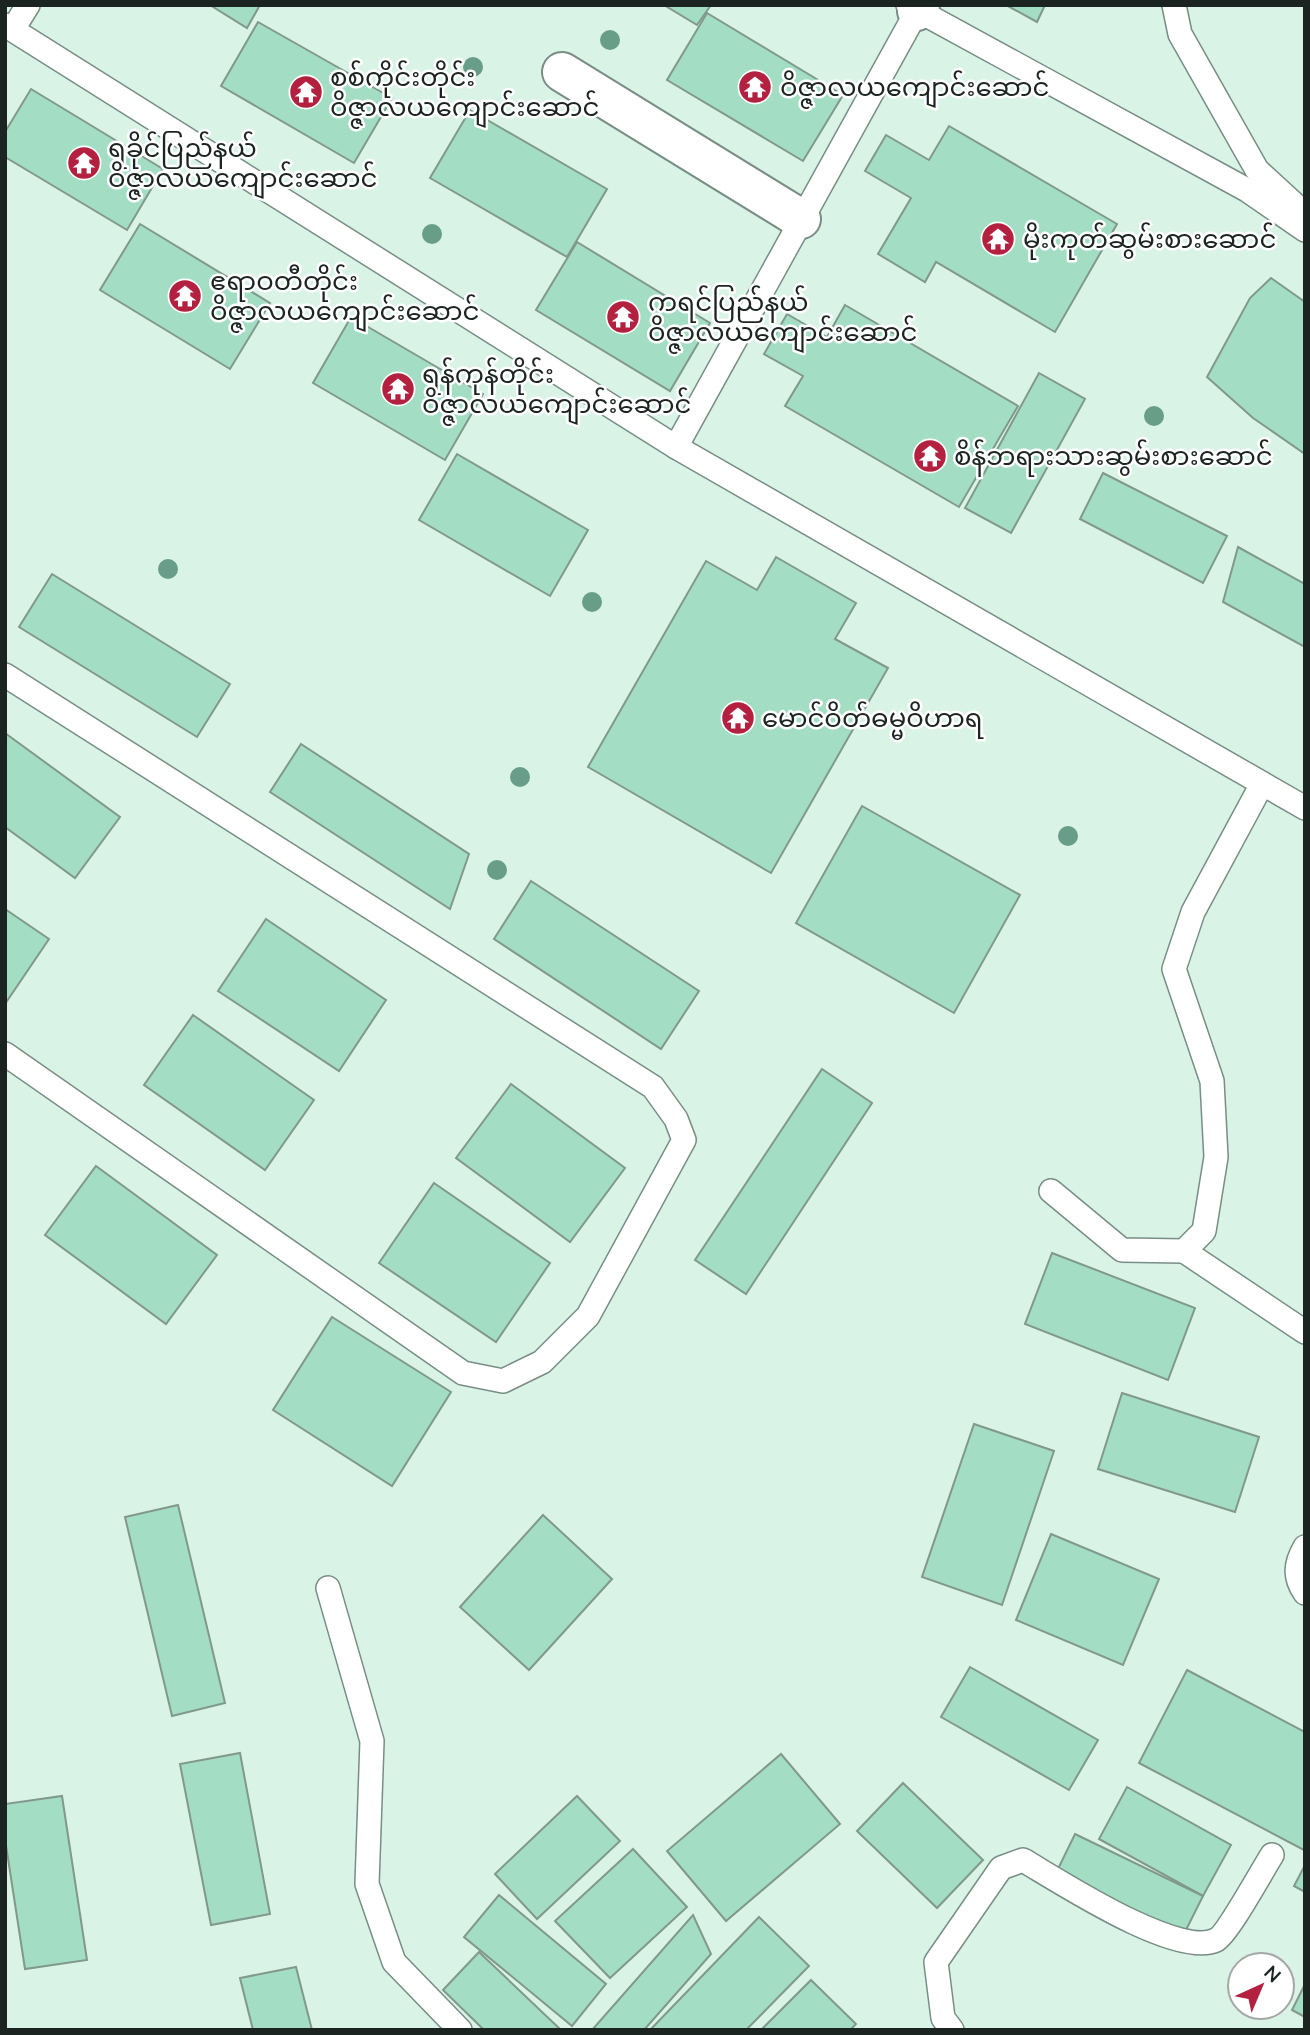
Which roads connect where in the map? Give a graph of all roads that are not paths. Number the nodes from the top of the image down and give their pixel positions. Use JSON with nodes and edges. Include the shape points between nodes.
{"nodes":[{"id":1,"x":28,"y":5,"type":"edge"},
{"id":2,"x":1174,"y":5,"type":"edge"},
{"id":3,"x":915,"y":7,"type":"edge"},
{"id":4,"x":9,"y":27,"type":"edge"},
{"id":5,"x":562,"y":72,"type":"dead end"},
{"id":6,"x":1305,"y":214,"type":"edge"},
{"id":7,"x":801,"y":219,"type":"junction"},
{"id":8,"x":1305,"y":230,"type":"edge"},
{"id":9,"x":676,"y":447,"type":"junction"},
{"id":10,"x":5,"y":675,"type":"edge"},
{"id":11,"x":1262,"y":784,"type":"junction"},
{"id":12,"x":1305,"y":808,"type":"edge"},
{"id":13,"x":5,"y":1054,"type":"edge"},
{"id":14,"x":1051,"y":1191,"type":"dead end"},
{"id":15,"x":1184,"y":1251,"type":"junction"},
{"id":16,"x":1305,"y":1332,"type":"edge"},
{"id":17,"x":1305,"y":1547,"type":"edge"},
{"id":18,"x":328,"y":1588,"type":"dead end"},
{"id":19,"x":1305,"y":1593,"type":"edge"},
{"id":20,"x":1272,"y":1855,"type":"dead end"},
{"id":21,"x":460,"y":2030,"type":"edge"},
{"id":22,"x":952,"y":2030,"type":"edge"}],
"edges":[{"from":1,"to":4,"type":"lane"},
{"from":2,"to":6,"type":"lane","via":[[1180,34],[1257,170]]},
{"from":3,"to":7,"type":"lane"},
{"from":3,"to":8,"type":"lane","via":[[1247,190]]},
{"from":4,"to":9,"type":"lane"},
{"from":5,"to":7,"type":"street"},
{"from":7,"to":9,"type":"lane"},
{"from":9,"to":11,"type":"lane"},
{"from":10,"to":13,"type":"lane","via":[[653,1087],[676,1119],[684,1140],[588,1316],[542,1362],[503,1381],[463,1373]]},
{"from":11,"to":12,"type":"lane"},
{"from":11,"to":15,"type":"lane","via":[[1193,912],[1174,969],[1212,1082],[1216,1157],[1204,1231]]},
{"from":14,"to":15,"type":"lane","via":[[1122,1250]]},
{"from":15,"to":16,"type":"lane"},
{"from":17,"to":19,"type":"lane","via":[[1297,1559],[1297,1581]]},
{"from":18,"to":21,"type":"lane","via":[[372,1741],[367,1884],[394,1962]]},
{"from":20,"to":22,"type":"lane","via":[[1219,1939],[1200,1945],[1115,1915],[1023,1860],[1001,1868],[936,1962],[943,2018]]}]}
